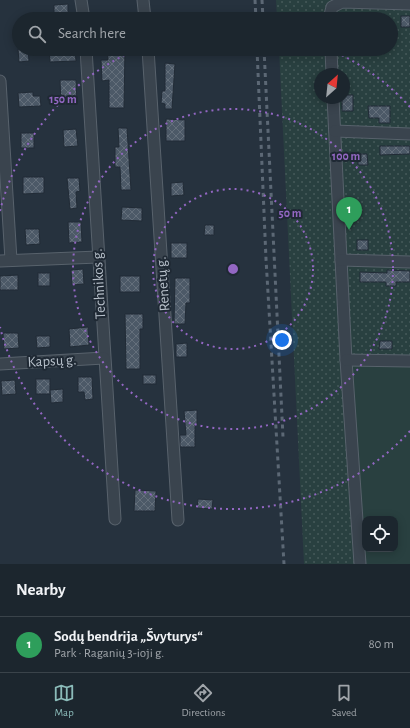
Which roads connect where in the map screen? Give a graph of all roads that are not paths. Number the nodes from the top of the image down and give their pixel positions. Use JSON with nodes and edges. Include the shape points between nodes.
{"nodes":[{"id":1,"x":81,"y":0,"type":"edge"},
{"id":2,"x":143,"y":0,"type":"edge"},
{"id":3,"x":410,"y":4,"type":"edge"},
{"id":4,"x":83,"y":12,"type":"edge"},
{"id":5,"x":144,"y":12,"type":"edge"},
{"id":6,"x":331,"y":12,"type":"edge"},
{"id":7,"x":86,"y":56,"type":"edge"},
{"id":8,"x":148,"y":56,"type":"edge"},
{"id":9,"x":331,"y":56,"type":"edge"},
{"id":10,"x":332,"y":68,"type":"edge"},
{"id":11,"x":0,"y":81,"type":"edge"},
{"id":12,"x":333,"y":104,"type":"edge"},
{"id":13,"x":335,"y":131,"type":"junction"},
{"id":14,"x":410,"y":134,"type":"edge"},
{"id":15,"x":98,"y":257,"type":"junction"},
{"id":16,"x":6,"y":260,"type":"edge"},
{"id":17,"x":341,"y":260,"type":"junction"},
{"id":18,"x":410,"y":262,"type":"edge"},
{"id":19,"x":104,"y":358,"type":"junction"},
{"id":20,"x":346,"y":360,"type":"junction"},
{"id":21,"x":410,"y":361,"type":"edge"},
{"id":22,"x":0,"y":364,"type":"edge"},
{"id":23,"x":115,"y":519,"type":"dead end"},
{"id":24,"x":178,"y":520,"type":"dead end"},
{"id":25,"x":360,"y":564,"type":"edge"}],
"edges":[{"from":1,"to":4,"type":"street"},
{"from":2,"to":5,"type":"street"},
{"from":3,"to":6,"type":"street","via":[[342,2],[332,7]]},
{"from":7,"to":15,"type":"street","name":"Technikos g."},
{"from":8,"to":24,"type":"street","name":"Renetų g."},
{"from":9,"to":10,"type":"street"},
{"from":11,"to":16,"type":"street"},
{"from":12,"to":13,"type":"street"},
{"from":13,"to":14,"type":"street"},
{"from":13,"to":17,"type":"street"},
{"from":15,"to":16,"type":"street"},
{"from":15,"to":19,"type":"street","name":"Technikos g."},
{"from":17,"to":18,"type":"street"},
{"from":17,"to":20,"type":"street"},
{"from":19,"to":22,"type":"street","name":"Kapsų g."},
{"from":19,"to":23,"type":"street","name":"Technikos g."},
{"from":20,"to":21,"type":"street"},
{"from":20,"to":25,"type":"street"}]}
